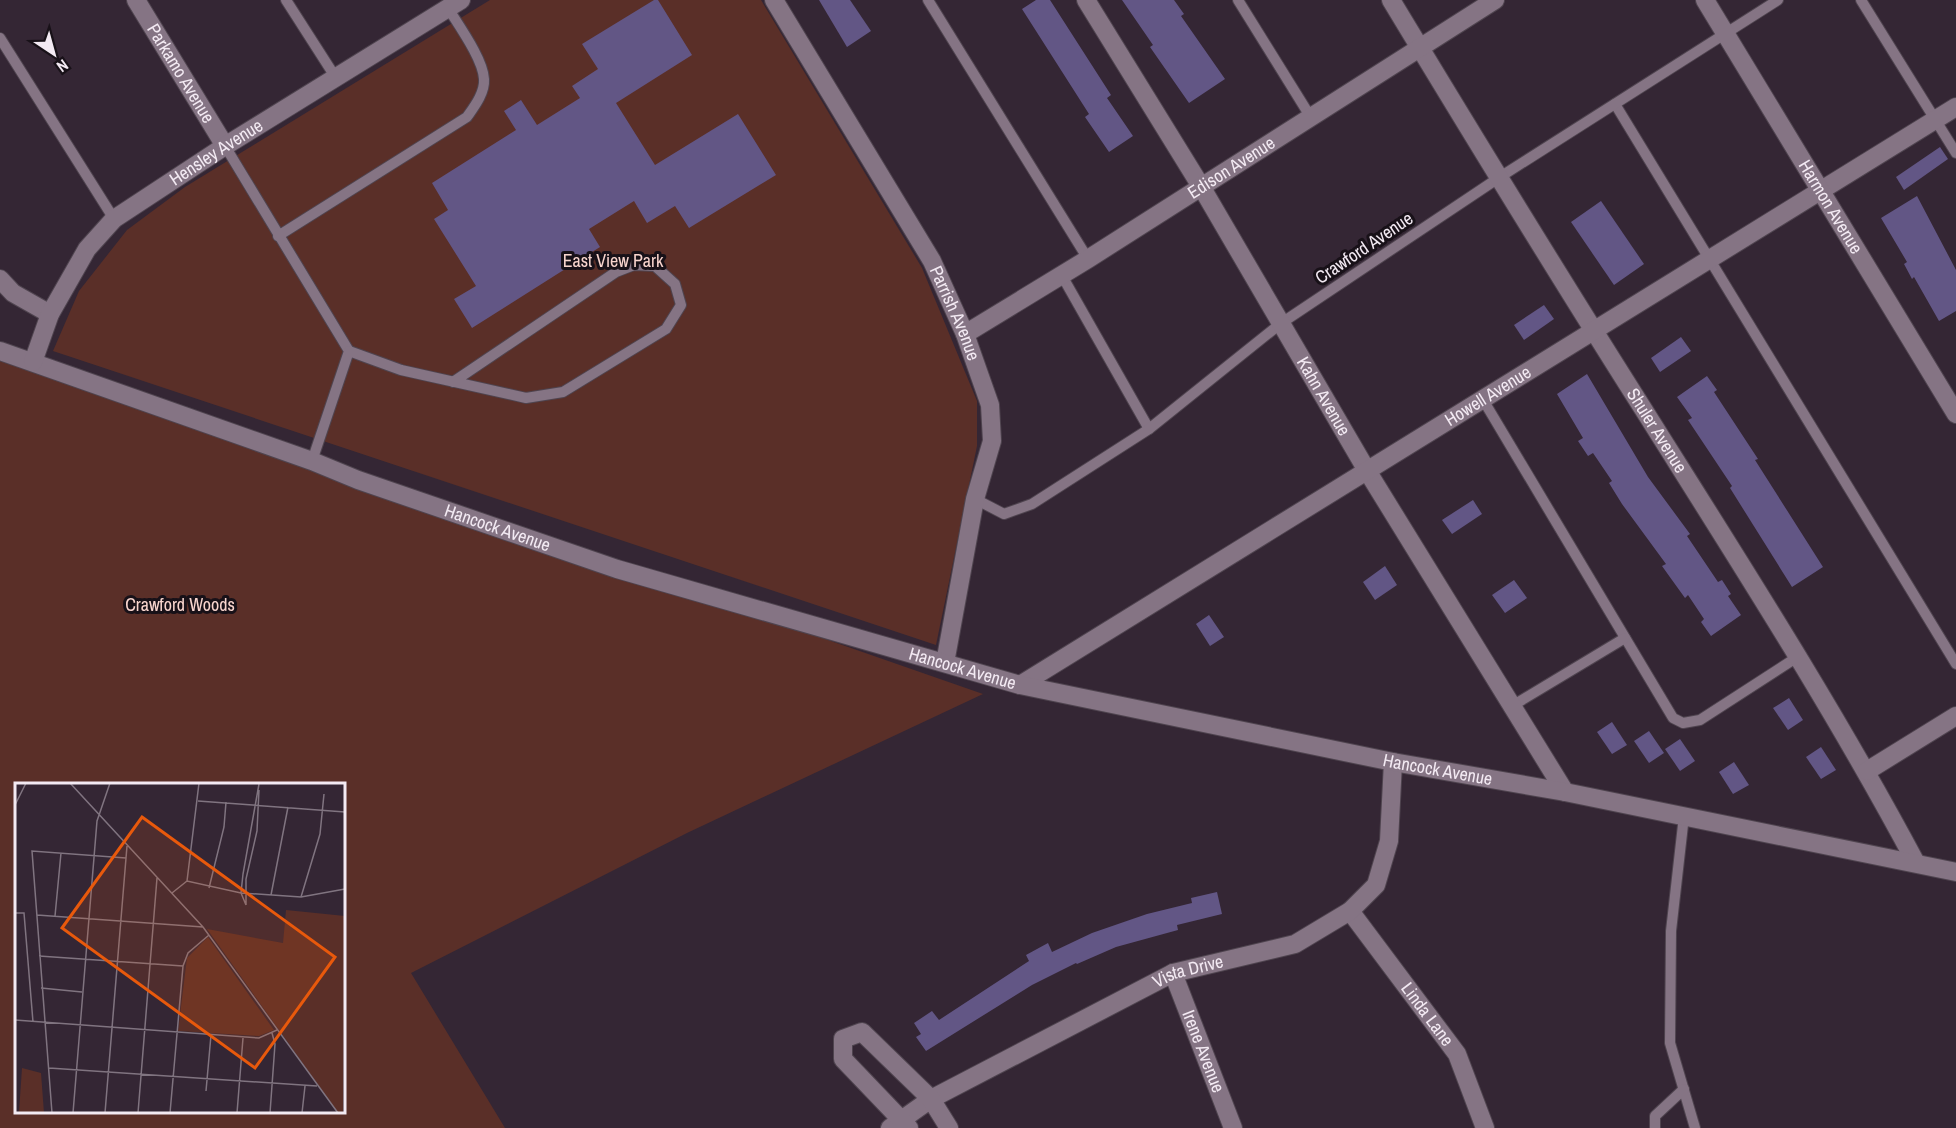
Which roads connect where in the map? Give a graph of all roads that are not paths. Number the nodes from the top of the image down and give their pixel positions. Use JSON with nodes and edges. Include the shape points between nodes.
{"nodes":[{"id":1,"x":136,"y":0,"type":"edge"},
{"id":2,"x":286,"y":0,"type":"edge"},
{"id":3,"x":774,"y":0,"type":"edge"},
{"id":4,"x":928,"y":0,"type":"edge"},
{"id":5,"x":1086,"y":0,"type":"edge"},
{"id":6,"x":1238,"y":0,"type":"edge"},
{"id":7,"x":1391,"y":0,"type":"edge"},
{"id":8,"x":1496,"y":0,"type":"edge"},
{"id":9,"x":1705,"y":0,"type":"edge"},
{"id":10,"x":1778,"y":0,"type":"edge"},
{"id":11,"x":1861,"y":0,"type":"edge"},
{"id":12,"x":451,"y":3,"type":"edge"},
{"id":13,"x":1724,"y":33,"type":"junction"},
{"id":14,"x":0,"y":38,"type":"edge"},
{"id":15,"x":1420,"y":48,"type":"junction"},
{"id":16,"x":336,"y":78,"type":"junction"},
{"id":17,"x":1615,"y":104,"type":"junction"},
{"id":18,"x":1956,"y":107,"type":"edge"},
{"id":19,"x":1310,"y":116,"type":"junction"},
{"id":20,"x":1936,"y":119,"type":"junction"},
{"id":21,"x":225,"y":146,"type":"junction"},
{"id":22,"x":1956,"y":153,"type":"edge"},
{"id":23,"x":1500,"y":177,"type":"junction"},
{"id":24,"x":1202,"y":188,"type":"junction"},
{"id":25,"x":1820,"y":189,"type":"junction"},
{"id":26,"x":114,"y":219,"type":"junction"},
{"id":27,"x":278,"y":236,"type":"junction"},
{"id":28,"x":1088,"y":259,"type":"junction"},
{"id":29,"x":1708,"y":259,"type":"junction"},
{"id":30,"x":1061,"y":274,"type":"junction"},
{"id":31,"x":0,"y":279,"type":"edge"},
{"id":32,"x":50,"y":314,"type":"junction"},
{"id":33,"x":1280,"y":324,"type":"junction"},
{"id":34,"x":1593,"y":329,"type":"junction"},
{"id":35,"x":965,"y":334,"type":"junction"},
{"id":36,"x":0,"y":351,"type":"edge"},
{"id":37,"x":350,"y":351,"type":"junction"},
{"id":38,"x":33,"y":362,"type":"junction"},
{"id":39,"x":453,"y":382,"type":"junction"},
{"id":40,"x":1482,"y":398,"type":"junction"},
{"id":41,"x":1956,"y":414,"type":"edge"},
{"id":42,"x":1149,"y":429,"type":"junction"},
{"id":43,"x":312,"y":461,"type":"junction"},
{"id":44,"x":1366,"y":469,"type":"junction"},
{"id":45,"x":975,"y":500,"type":"junction"},
{"id":46,"x":1625,"y":638,"type":"junction"},
{"id":47,"x":1799,"y":656,"type":"junction"},
{"id":48,"x":945,"y":663,"type":"junction"},
{"id":49,"x":1956,"y":664,"type":"edge"},
{"id":50,"x":1020,"y":685,"type":"junction"},
{"id":51,"x":1512,"y":706,"type":"junction"},
{"id":52,"x":1956,"y":716,"type":"edge"},
{"id":53,"x":1393,"y":762,"type":"junction"},
{"id":54,"x":1867,"y":771,"type":"junction"},
{"id":55,"x":1565,"y":792,"type":"junction"},
{"id":56,"x":1684,"y":816,"type":"junction"},
{"id":57,"x":1916,"y":863,"type":"junction"},
{"id":58,"x":1956,"y":872,"type":"edge"},
{"id":59,"x":1350,"y":911,"type":"junction"},
{"id":60,"x":1173,"y":973,"type":"junction"},
{"id":61,"x":1684,"y":1089,"type":"junction"},
{"id":62,"x":932,"y":1099,"type":"junction"},
{"id":63,"x":900,"y":1125,"type":"edge"},
{"id":64,"x":949,"y":1128,"type":"edge"},
{"id":65,"x":1233,"y":1128,"type":"edge"},
{"id":66,"x":1485,"y":1128,"type":"edge"},
{"id":67,"x":1655,"y":1128,"type":"edge"},
{"id":68,"x":1695,"y":1128,"type":"edge"}],
"edges":[{"from":1,"to":21,"type":"street","name":"Parkamo Avenue"},
{"from":2,"to":16,"type":"lane"},
{"from":3,"to":35,"type":"street","name":"Parrish Avenue","via":[[932,261]]},
{"from":4,"to":28,"type":"lane"},
{"from":5,"to":24,"type":"street","name":"Kahn Avenue"},
{"from":6,"to":19,"type":"lane"},
{"from":7,"to":15,"type":"street","name":"Shuler Avenue"},
{"from":8,"to":15,"type":"street","name":"Edison Avenue"},
{"from":9,"to":13,"type":"street","name":"Harmon Avenue"},
{"from":10,"to":13,"type":"lane","name":"Crawford Avenue"},
{"from":11,"to":20,"type":"lane"},
{"from":12,"to":16,"type":"street","name":"Hensley Avenue"},
{"from":12,"to":27,"type":"lane","via":[[485,81],[479,100],[467,117]]},
{"from":13,"to":17,"type":"lane","name":"Crawford Avenue"},
{"from":13,"to":25,"type":"street","name":"Harmon Avenue"},
{"from":14,"to":26,"type":"lane"},
{"from":15,"to":19,"type":"street","name":"Edison Avenue"},
{"from":15,"to":23,"type":"street","name":"Shuler Avenue"},
{"from":16,"to":21,"type":"street","name":"Hensley Avenue"},
{"from":17,"to":23,"type":"lane","name":"Crawford Avenue"},
{"from":17,"to":29,"type":"lane"},
{"from":18,"to":20,"type":"street","name":"Howell Avenue"},
{"from":19,"to":24,"type":"street","name":"Edison Avenue"},
{"from":20,"to":22,"type":"lane"},
{"from":20,"to":25,"type":"street","name":"Howell Avenue"},
{"from":21,"to":26,"type":"street","name":"Hensley Avenue"},
{"from":21,"to":27,"type":"lane"},
{"from":23,"to":33,"type":"lane","name":"Crawford Avenue"},
{"from":23,"to":34,"type":"street","name":"Shuler Avenue"},
{"from":24,"to":28,"type":"street","name":"Edison Avenue"},
{"from":24,"to":33,"type":"street","name":"Kahn Avenue"},
{"from":25,"to":29,"type":"street","name":"Howell Avenue"},
{"from":25,"to":41,"type":"street","name":"Harmon Avenue"},
{"from":26,"to":32,"type":"street","name":"Hensley Avenue","via":[[87,249]]},
{"from":27,"to":37,"type":"lane"},
{"from":28,"to":30,"type":"street","name":"Edison Avenue"},
{"from":29,"to":34,"type":"street","name":"Howell Avenue"},
{"from":29,"to":49,"type":"lane"},
{"from":30,"to":35,"type":"street","name":"Edison Avenue"},
{"from":30,"to":42,"type":"lane"},
{"from":31,"to":32,"type":"street","via":[[13,293]]},
{"from":32,"to":38,"type":"street","name":"Hensley Avenue"},
{"from":33,"to":42,"type":"lane","name":"Crawford Avenue"},
{"from":33,"to":44,"type":"street","name":"Kahn Avenue"},
{"from":34,"to":40,"type":"street","name":"Howell Avenue"},
{"from":34,"to":47,"type":"street","name":"Shuler Avenue"},
{"from":35,"to":45,"type":"street","name":"Parrish Avenue","via":[[990,405],[992,441]]},
{"from":36,"to":38,"type":"street","name":"Hancock Avenue"},
{"from":37,"to":39,"type":"lane","via":[[401,370]]},
{"from":37,"to":43,"type":"lane"},
{"from":38,"to":43,"type":"street","name":"Hancock Avenue"},
{"from":39,"to":39,"type":"lane","via":[[526,398],[562,392],[666,329],[681,305],[675,284],[655,266],[634,265],[616,272]]},
{"from":40,"to":44,"type":"street","name":"Howell Avenue"},
{"from":40,"to":46,"type":"lane"},
{"from":42,"to":45,"type":"lane","name":"Crawford Avenue","via":[[1032,504],[1004,514]]},
{"from":43,"to":48,"type":"street","name":"Hancock Avenue","via":[[617,569]]},
{"from":44,"to":50,"type":"street","name":"Howell Avenue"},
{"from":44,"to":51,"type":"street","name":"Kahn Avenue"},
{"from":45,"to":48,"type":"street","name":"Parrish Avenue"},
{"from":46,"to":47,"type":"lane","via":[[1673,718],[1683,723],[1700,720]]},
{"from":46,"to":51,"type":"lane"},
{"from":47,"to":54,"type":"street","name":"Shuler Avenue"},
{"from":48,"to":50,"type":"street","name":"Hancock Avenue"},
{"from":50,"to":53,"type":"street","name":"Hancock Avenue"},
{"from":51,"to":55,"type":"street","name":"Kahn Avenue"},
{"from":52,"to":54,"type":"street"},
{"from":53,"to":55,"type":"street","name":"Hancock Avenue"},
{"from":53,"to":59,"type":"street","name":"Vista Drive","via":[[1389,841],[1376,885]]},
{"from":54,"to":57,"type":"street","name":"Shuler Avenue"},
{"from":55,"to":56,"type":"street","name":"Hancock Avenue"},
{"from":56,"to":57,"type":"street","name":"Hancock Avenue"},
{"from":56,"to":61,"type":"lane","via":[[1671,931],[1670,1043]]},
{"from":57,"to":58,"type":"street","name":"Hancock Avenue"},
{"from":59,"to":60,"type":"street","name":"Vista Drive","via":[[1295,944]]},
{"from":59,"to":66,"type":"street","name":"Linda Lane","via":[[1456,1053]]},
{"from":60,"to":62,"type":"street","name":"Vista Drive"},
{"from":60,"to":65,"type":"street","name":"Irene Avenue"},
{"from":61,"to":67,"type":"lane","via":[[1655,1116]]},
{"from":61,"to":68,"type":"lane"},
{"from":62,"to":63,"type":"street","name":"Vista Drive"},
{"from":62,"to":63,"type":"street","via":[[862,1032],[843,1039],[843,1059]]},
{"from":62,"to":64,"type":"street"}]}
